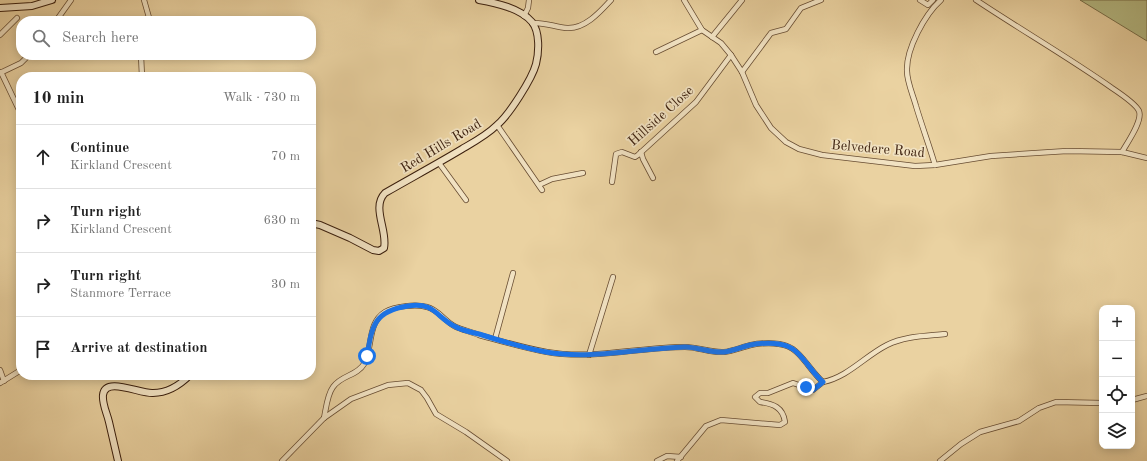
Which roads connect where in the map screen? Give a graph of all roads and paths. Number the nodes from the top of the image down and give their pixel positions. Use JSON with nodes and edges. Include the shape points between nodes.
{"nodes":[{"id":1,"x":52,"y":0,"type":"edge"},
{"id":2,"x":71,"y":0,"type":"edge"},
{"id":3,"x":144,"y":0,"type":"edge"},
{"id":4,"x":479,"y":0,"type":"edge"},
{"id":5,"x":529,"y":0,"type":"edge"},
{"id":6,"x":611,"y":0,"type":"edge"},
{"id":7,"x":684,"y":0,"type":"edge"},
{"id":8,"x":742,"y":0,"type":"edge"},
{"id":9,"x":821,"y":0,"type":"edge"},
{"id":10,"x":920,"y":0,"type":"edge"},
{"id":11,"x":933,"y":0,"type":"edge"},
{"id":12,"x":940,"y":0,"type":"edge"},
{"id":13,"x":976,"y":0,"type":"edge"},
{"id":14,"x":0,"y":8,"type":"edge"},
{"id":15,"x":60,"y":16,"type":"edge"},
{"id":16,"x":149,"y":16,"type":"edge"},
{"id":17,"x":524,"y":16,"type":"junction"},
{"id":18,"x":16,"y":19,"type":"edge"},
{"id":19,"x":532,"y":23,"type":"junction"},
{"id":20,"x":702,"y":30,"type":"junction"},
{"id":21,"x":0,"y":35,"type":"edge"},
{"id":22,"x":712,"y":37,"type":"junction"},
{"id":23,"x":656,"y":52,"type":"dead end"},
{"id":24,"x":731,"y":55,"type":"junction"},
{"id":25,"x":24,"y":60,"type":"edge"},
{"id":26,"x":141,"y":60,"type":"edge"},
{"id":27,"x":142,"y":72,"type":"edge"},
{"id":28,"x":742,"y":72,"type":"junction"},
{"id":29,"x":1,"y":73,"type":"edge"},
{"id":30,"x":16,"y":104,"type":"edge"},
{"id":31,"x":497,"y":125,"type":"junction"},
{"id":32,"x":641,"y":152,"type":"junction"},
{"id":33,"x":1122,"y":152,"type":"junction"},
{"id":34,"x":1147,"y":158,"type":"edge"},
{"id":35,"x":439,"y":163,"type":"junction"},
{"id":36,"x":935,"y":165,"type":"junction"},
{"id":37,"x":583,"y":173,"type":"dead end"},
{"id":38,"x":653,"y":178,"type":"dead end"},
{"id":39,"x":612,"y":182,"type":"dead end"},
{"id":40,"x":539,"y":185,"type":"junction"},
{"id":41,"x":542,"y":190,"type":"dead end"},
{"id":42,"x":466,"y":200,"type":"dead end"},
{"id":43,"x":316,"y":224,"type":"edge"},
{"id":44,"x":513,"y":273,"type":"dead end"},
{"id":45,"x":614,"y":277,"type":"dead end"},
{"id":46,"x":945,"y":334,"type":"dead end"},
{"id":47,"x":495,"y":340,"type":"junction"},
{"id":48,"x":589,"y":355,"type":"junction"},
{"id":49,"x":0,"y":370,"type":"edge"},
{"id":50,"x":16,"y":373,"type":"edge"},
{"id":51,"x":184,"y":380,"type":"edge"},
{"id":52,"x":2,"y":382,"type":"edge"},
{"id":53,"x":823,"y":382,"type":"junction"},
{"id":54,"x":1147,"y":396,"type":"edge"},
{"id":55,"x":1135,"y":399,"type":"edge"},
{"id":56,"x":1099,"y":403,"type":"edge"},
{"id":57,"x":324,"y":418,"type":"junction"},
{"id":58,"x":500,"y":459,"type":"edge"},
{"id":59,"x":679,"y":459,"type":"edge"},
{"id":60,"x":118,"y":461,"type":"edge"},
{"id":61,"x":282,"y":461,"type":"edge"},
{"id":62,"x":507,"y":461,"type":"edge"},
{"id":63,"x":657,"y":461,"type":"edge"},
{"id":64,"x":940,"y":461,"type":"edge"}],
"edges":[{"from":1,"to":14,"type":"main road","via":[[32,6]]},
{"from":2,"to":15,"type":"street"},
{"from":3,"to":16,"type":"street"},
{"from":4,"to":17,"type":"main road","via":[[500,5]]},
{"from":5,"to":17,"type":"street"},
{"from":6,"to":19,"type":"street","via":[[580,26],[566,28],[539,22]]},
{"from":7,"to":20,"type":"street","name":"Belvedere Road"},
{"from":8,"to":22,"type":"street"},
{"from":9,"to":28,"type":"street","via":[[801,8],[786,29],[771,33]]},
{"from":10,"to":11,"type":"street","via":[[928,4]]},
{"from":12,"to":36,"type":"street","via":[[918,32],[907,70]]},
{"from":13,"to":33,"type":"street","via":[[1088,71],[1139,110],[1138,124]]},
{"from":17,"to":19,"type":"main road"},
{"from":18,"to":21,"type":"street"},
{"from":19,"to":31,"type":"main road","name":"Red Hills Road","via":[[537,33],[536,65],[515,103]]},
{"from":20,"to":22,"type":"street","name":"Belvedere Road"},
{"from":20,"to":23,"type":"street"},
{"from":22,"to":24,"type":"street","name":"Belvedere Road"},
{"from":24,"to":28,"type":"street","name":"Belvedere Road"},
{"from":24,"to":32,"type":"street","name":"Hillside Close","via":[[696,102]]},
{"from":25,"to":29,"type":"street"},
{"from":26,"to":27,"type":"street"},
{"from":28,"to":36,"type":"street","name":"Belvedere Road","via":[[756,105],[772,128],[786,142],[799,149],[822,156],[915,166]]},
{"from":29,"to":30,"type":"street"},
{"from":31,"to":35,"type":"main road","name":"Red Hills Road","via":[[484,136]]},
{"from":31,"to":40,"type":"street"},
{"from":32,"to":38,"type":"street"},
{"from":32,"to":39,"type":"street","name":"Hillside Close","via":[[635,156],[622,152],[616,154]]},
{"from":33,"to":34,"type":"street","name":"Belvedere Road"},
{"from":33,"to":36,"type":"street","name":"Belvedere Road","via":[[1032,153],[991,156]]},
{"from":35,"to":42,"type":"street"},
{"from":35,"to":43,"type":"main road","name":"Red Hills Road","via":[[381,197],[380,219],[385,242],[384,248],[378,251]]},
{"from":37,"to":40,"type":"street","via":[[552,179]]},
{"from":40,"to":41,"type":"street"},
{"from":44,"to":47,"type":"street"},
{"from":45,"to":48,"type":"street"},
{"from":46,"to":53,"type":"street","via":[[905,339],[889,344],[848,372]]},
{"from":47,"to":48,"type":"street","via":[[545,352]]},
{"from":47,"to":57,"type":"street","via":[[455,327],[429,307],[407,306],[385,312],[376,321],[371,332],[363,365],[333,386]]},
{"from":48,"to":53,"type":"street","via":[[687,347],[724,352],[752,344],[780,344],[788,346],[796,353]]},
{"from":49,"to":52,"type":"street"},
{"from":50,"to":52,"type":"street"},
{"from":51,"to":60,"type":"main road","via":[[175,388],[152,394],[113,385],[104,391],[105,410]]},
{"from":53,"to":59,"type":"street","via":[[813,390],[793,383],[768,393],[760,393],[755,397],[760,402],[780,410],[785,422],[780,425],[721,420],[706,426]]},
{"from":54,"to":55,"type":"street"},
{"from":56,"to":64,"type":"street","via":[[1056,402],[1039,408],[1019,421],[980,432]]},
{"from":57,"to":58,"type":"street","via":[[350,399],[388,385],[408,383],[421,390],[436,414],[466,432]]},
{"from":57,"to":61,"type":"street"},
{"from":58,"to":62,"type":"street"},
{"from":59,"to":63,"type":"street","via":[[667,456]]}]}
